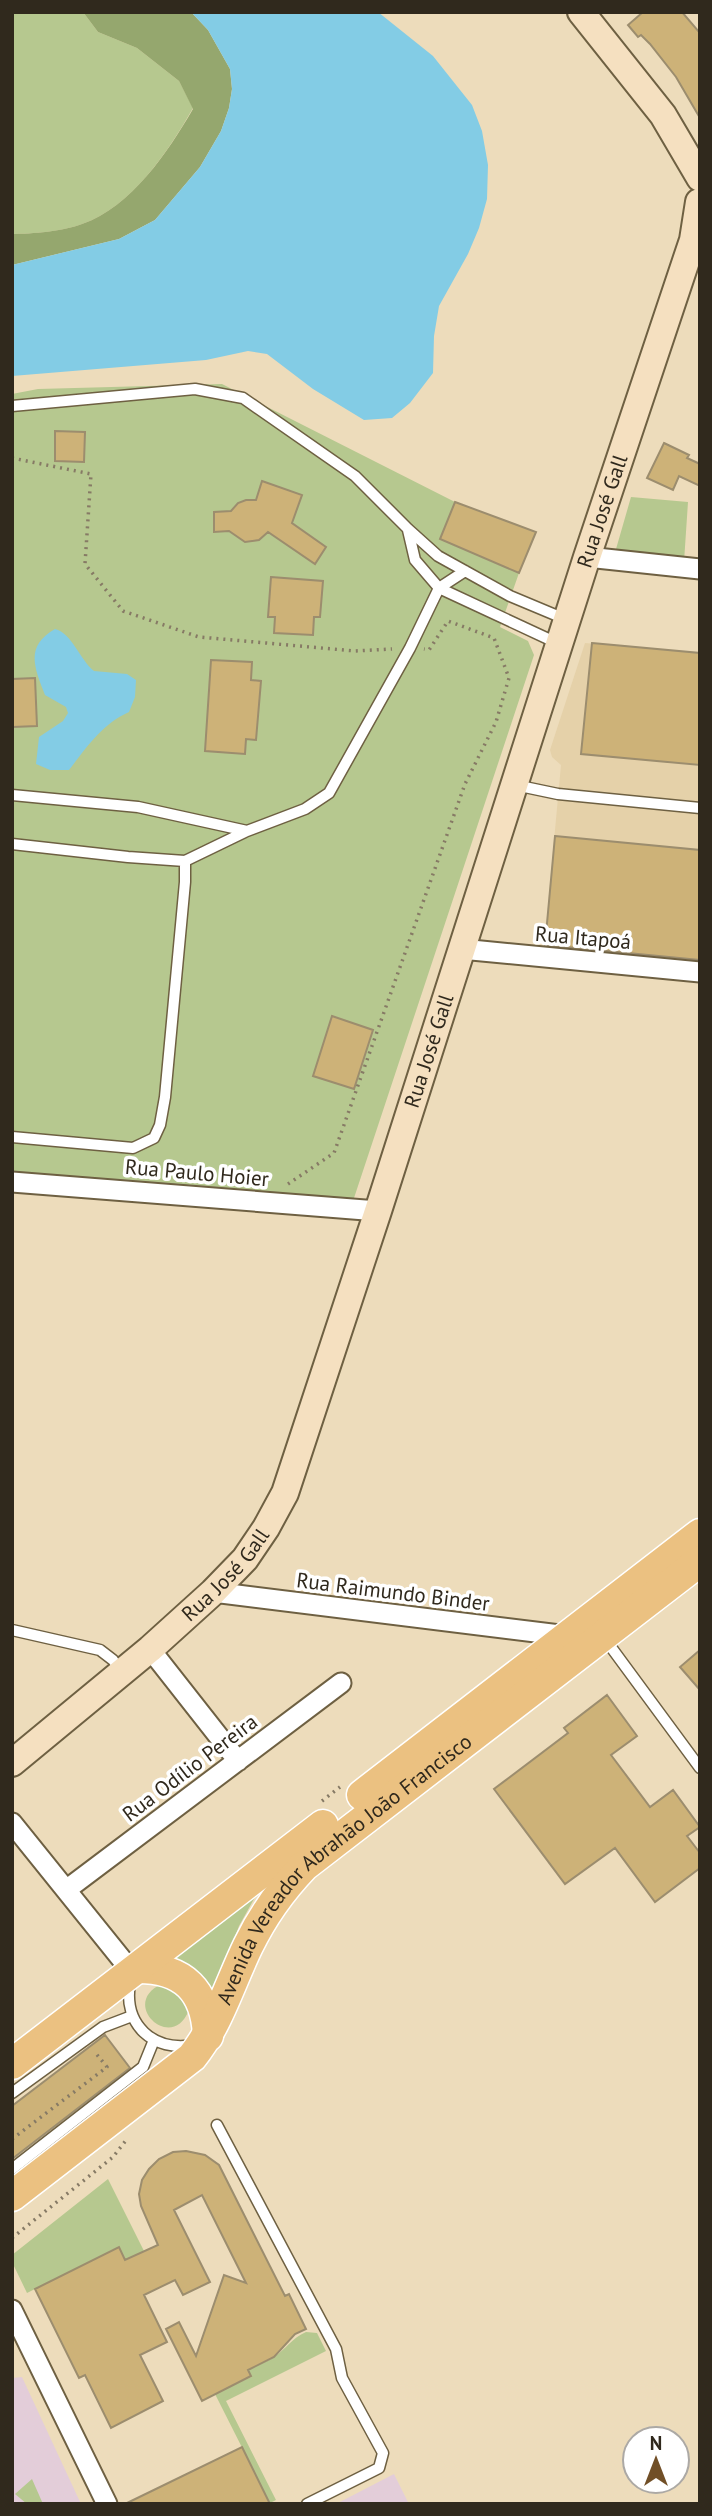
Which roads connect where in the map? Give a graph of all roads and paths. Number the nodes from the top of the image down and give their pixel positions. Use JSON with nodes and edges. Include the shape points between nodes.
{"nodes":[{"id":1,"x":581,"y":12,"type":"edge"},
{"id":2,"x":676,"y":134,"type":"junction"},
{"id":3,"x":700,"y":156,"type":"edge"},
{"id":4,"x":700,"y":178,"type":"edge"},
{"id":5,"x":700,"y":190,"type":"edge"},
{"id":6,"x":700,"y":203,"type":"edge"},
{"id":7,"x":696,"y":237,"type":"edge"},
{"id":8,"x":12,"y":406,"type":"edge"},
{"id":9,"x":12,"y":458,"type":"edge"},
{"id":10,"x":408,"y":530,"type":"junction"},
{"id":11,"x":587,"y":557,"type":"junction"},
{"id":12,"x":700,"y":569,"type":"edge"},
{"id":13,"x":465,"y":571,"type":"junction"},
{"id":14,"x":439,"y":588,"type":"junction"},
{"id":15,"x":564,"y":632,"type":"junction"},
{"id":16,"x":410,"y":648,"type":"junction"},
{"id":17,"x":515,"y":785,"type":"junction"},
{"id":18,"x":12,"y":795,"type":"edge"},
{"id":19,"x":700,"y":808,"type":"edge"},
{"id":20,"x":247,"y":831,"type":"junction"},
{"id":21,"x":12,"y":844,"type":"edge"},
{"id":22,"x":185,"y":861,"type":"junction"},
{"id":23,"x":461,"y":949,"type":"junction"},
{"id":24,"x":700,"y":972,"type":"edge"},
{"id":25,"x":12,"y":1137,"type":"edge"},
{"id":26,"x":12,"y":1182,"type":"edge"},
{"id":27,"x":282,"y":1189,"type":"dead end"},
{"id":28,"x":378,"y":1211,"type":"junction"},
{"id":29,"x":700,"y":1534,"type":"edge"},
{"id":30,"x":700,"y":1561,"type":"edge"},
{"id":31,"x":213,"y":1592,"type":"junction"},
{"id":32,"x":12,"y":1630,"type":"edge"},
{"id":33,"x":568,"y":1636,"type":"junction"},
{"id":34,"x":602,"y":1636,"type":"junction"},
{"id":35,"x":150,"y":1649,"type":"junction"},
{"id":36,"x":122,"y":1672,"type":"junction"},
{"id":37,"x":341,"y":1683,"type":"dead end"},
{"id":38,"x":238,"y":1761,"type":"junction"},
{"id":39,"x":12,"y":1763,"type":"edge"},
{"id":40,"x":700,"y":1768,"type":"edge"},
{"id":41,"x":12,"y":1823,"type":"edge"},
{"id":42,"x":66,"y":1890,"type":"junction"},
{"id":43,"x":135,"y":1970,"type":"junction"},
{"id":44,"x":132,"y":2016,"type":"junction"},
{"id":45,"x":206,"y":2039,"type":"junction"},
{"id":46,"x":154,"y":2040,"type":"junction"},
{"id":47,"x":12,"y":2064,"type":"edge"},
{"id":48,"x":107,"y":2067,"type":"dead end"},
{"id":49,"x":12,"y":2093,"type":"edge"},
{"id":50,"x":217,"y":2125,"type":"dead end"},
{"id":51,"x":132,"y":2133,"type":"dead end"},
{"id":52,"x":12,"y":2139,"type":"edge"},
{"id":53,"x":12,"y":2169,"type":"edge"},
{"id":54,"x":12,"y":2196,"type":"edge"},
{"id":55,"x":12,"y":2238,"type":"edge"},
{"id":56,"x":12,"y":2310,"type":"edge"},
{"id":57,"x":107,"y":2504,"type":"edge"},
{"id":58,"x":307,"y":2504,"type":"edge"}],
"edges":[{"from":1,"to":2,"type":"main road"},
{"from":2,"to":3,"type":"main road"},
{"from":2,"to":4,"type":"main road"},
{"from":5,"to":6,"type":"main road","name":"Rua José Gall"},
{"from":6,"to":7,"type":"main road","name":"Rua José Gall"},
{"from":7,"to":11,"type":"main road","name":"Rua José Gall"},
{"from":8,"to":10,"type":"lane","via":[[195,389],[243,398],[355,476]]},
{"from":9,"to":16,"type":"path","via":[[91,474],[85,564],[123,611],[199,637],[355,651]]},
{"from":10,"to":13,"type":"lane"},
{"from":10,"to":14,"type":"lane","via":[[415,560]]},
{"from":11,"to":12,"type":"street"},
{"from":11,"to":15,"type":"main road","name":"Rua José Gall"},
{"from":13,"to":14,"type":"lane"},
{"from":13,"to":15,"type":"lane"},
{"from":14,"to":15,"type":"lane"},
{"from":14,"to":16,"type":"lane"},
{"from":15,"to":17,"type":"main road","name":"Rua José Gall"},
{"from":16,"to":20,"type":"lane","via":[[330,793],[305,809]]},
{"from":16,"to":27,"type":"path","via":[[429,650],[448,621],[494,638],[509,678],[496,722],[465,784],[334,1153]]},
{"from":17,"to":19,"type":"lane","via":[[558,794]]},
{"from":17,"to":23,"type":"main road","name":"Rua José Gall"},
{"from":18,"to":20,"type":"lane","via":[[138,807]]},
{"from":20,"to":22,"type":"lane"},
{"from":21,"to":22,"type":"lane"},
{"from":22,"to":25,"type":"lane","via":[[164,1097],[154,1138],[132,1148]]},
{"from":23,"to":24,"type":"street","name":"Rua Itapoá"},
{"from":23,"to":28,"type":"main road","name":"Rua José Gall"},
{"from":26,"to":28,"type":"street","name":"Rua Paulo Hoier"},
{"from":28,"to":31,"type":"main road","name":"Rua José Gall","via":[[285,1493],[245,1559]]},
{"from":29,"to":33,"type":"main road","name":"Avenida Vereador Abrahão João Francisco"},
{"from":30,"to":34,"type":"main road","name":"Avenida Vereador Abrahão João Francisco"},
{"from":31,"to":33,"type":"street","name":"Rua Raimundo Binder"},
{"from":31,"to":35,"type":"main road","name":"Rua José Gall"},
{"from":32,"to":36,"type":"lane","via":[[100,1650]]},
{"from":33,"to":43,"type":"main road","name":"Avenida Vereador Abrahão João Francisco"},
{"from":34,"to":40,"type":"lane"},
{"from":34,"to":45,"type":"main road","name":"Avenida Vereador Abrahão João Francisco","via":[[304,1866],[259,1925]]},
{"from":35,"to":36,"type":"main road","name":"Rua José Gall"},
{"from":35,"to":38,"type":"street"},
{"from":36,"to":39,"type":"main road","name":"Rua José Gall"},
{"from":37,"to":38,"type":"street","name":"Rua Odílio Pereira"},
{"from":38,"to":42,"type":"street","name":"Rua Odílio Pereira"},
{"from":41,"to":42,"type":"street"},
{"from":42,"to":43,"type":"street"},
{"from":43,"to":44,"type":"lane","via":[[128,1996]]},
{"from":43,"to":45,"type":"main road","via":[[164,1970],[190,1985],[207,2018]]},
{"from":43,"to":47,"type":"main road","name":"Avenida Vereador Abrahão João Francisco"},
{"from":44,"to":46,"type":"lane"},
{"from":44,"to":49,"type":"lane","via":[[103,2027]]},
{"from":45,"to":46,"type":"lane","via":[[178,2047]]},
{"from":45,"to":54,"type":"main road","name":"Avenida Vereador Abrahão João Francisco","via":[[178,2070]]},
{"from":46,"to":53,"type":"lane","via":[[143,2067]]},
{"from":48,"to":52,"type":"path"},
{"from":50,"to":58,"type":"lane","via":[[336,2349],[342,2378],[383,2453],[379,2468]]},
{"from":51,"to":55,"type":"path","via":[[113,2157]]},
{"from":56,"to":57,"type":"street"}]}
